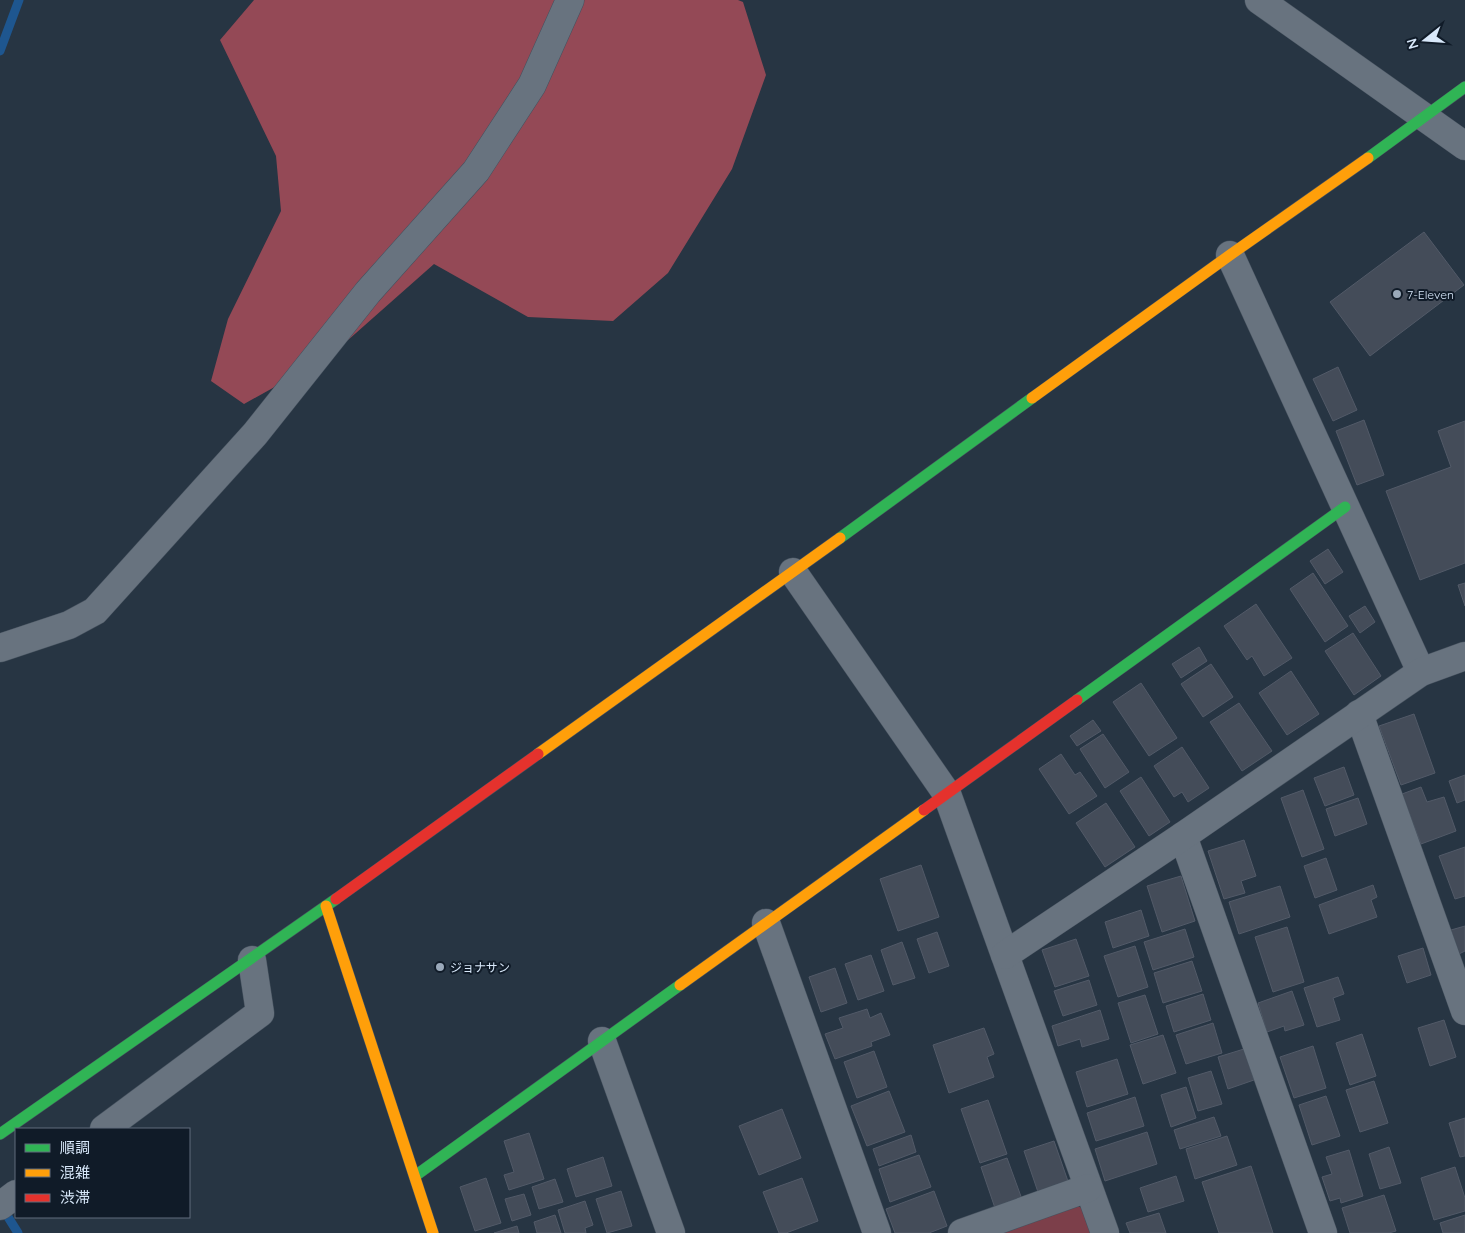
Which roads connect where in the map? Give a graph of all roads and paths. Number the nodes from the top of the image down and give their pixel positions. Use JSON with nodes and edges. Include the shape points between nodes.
{"nodes":[{"id":1,"x":570,"y":0,"type":"edge"},
{"id":2,"x":1259,"y":0,"type":"edge"},
{"id":3,"x":1465,"y":87,"type":"edge"},
{"id":4,"x":1424,"y":118,"type":"junction"},
{"id":5,"x":1465,"y":146,"type":"edge"},
{"id":6,"x":1230,"y":255,"type":"junction"},
{"id":7,"x":1345,"y":507,"type":"junction"},
{"id":8,"x":793,"y":572,"type":"junction"},
{"id":9,"x":0,"y":648,"type":"edge"},
{"id":10,"x":1465,"y":656,"type":"edge"},
{"id":11,"x":1421,"y":672,"type":"junction"},
{"id":12,"x":1359,"y":714,"type":"junction"},
{"id":13,"x":946,"y":794,"type":"junction"},
{"id":14,"x":1182,"y":836,"type":"junction"},
{"id":15,"x":326,"y":906,"type":"junction"},
{"id":16,"x":766,"y":923,"type":"junction"},
{"id":17,"x":1005,"y":955,"type":"junction"},
{"id":18,"x":252,"y":960,"type":"junction"},
{"id":19,"x":1465,"y":1011,"type":"edge"},
{"id":20,"x":602,"y":1041,"type":"junction"},
{"id":21,"x":105,"y":1128,"type":"edge"},
{"id":22,"x":0,"y":1134,"type":"edge"},
{"id":23,"x":415,"y":1176,"type":"junction"},
{"id":24,"x":1088,"y":1188,"type":"junction"},
{"id":25,"x":15,"y":1195,"type":"edge"},
{"id":26,"x":0,"y":1206,"type":"edge"},
{"id":27,"x":433,"y":1233,"type":"edge"},
{"id":28,"x":670,"y":1233,"type":"edge"},
{"id":29,"x":877,"y":1233,"type":"edge"},
{"id":30,"x":962,"y":1233,"type":"edge"},
{"id":31,"x":1105,"y":1233,"type":"edge"},
{"id":32,"x":1323,"y":1233,"type":"edge"}],
"edges":[{"from":1,"to":9,"type":"street","via":[[532,85],[476,171],[368,292],[255,434],[95,611],[69,625]]},
{"from":2,"to":4,"type":"street"},
{"from":3,"to":4,"type":"street"},
{"from":4,"to":5,"type":"street"},
{"from":4,"to":6,"type":"street"},
{"from":6,"to":7,"type":"street"},
{"from":6,"to":8,"type":"street"},
{"from":7,"to":11,"type":"street"},
{"from":7,"to":13,"type":"street"},
{"from":8,"to":13,"type":"street"},
{"from":8,"to":15,"type":"street"},
{"from":10,"to":11,"type":"street"},
{"from":11,"to":12,"type":"street"},
{"from":12,"to":14,"type":"street"},
{"from":12,"to":19,"type":"street"},
{"from":13,"to":16,"type":"street"},
{"from":13,"to":17,"type":"street"},
{"from":14,"to":17,"type":"street"},
{"from":14,"to":32,"type":"street"},
{"from":15,"to":18,"type":"street"},
{"from":15,"to":23,"type":"street"},
{"from":16,"to":20,"type":"street"},
{"from":16,"to":29,"type":"street"},
{"from":17,"to":24,"type":"street"},
{"from":18,"to":21,"type":"street","via":[[260,1013]]},
{"from":18,"to":22,"type":"street"},
{"from":20,"to":23,"type":"street"},
{"from":20,"to":28,"type":"street"},
{"from":23,"to":27,"type":"street"},
{"from":24,"to":30,"type":"street"},
{"from":24,"to":31,"type":"street"},
{"from":25,"to":26,"type":"street"}]}
